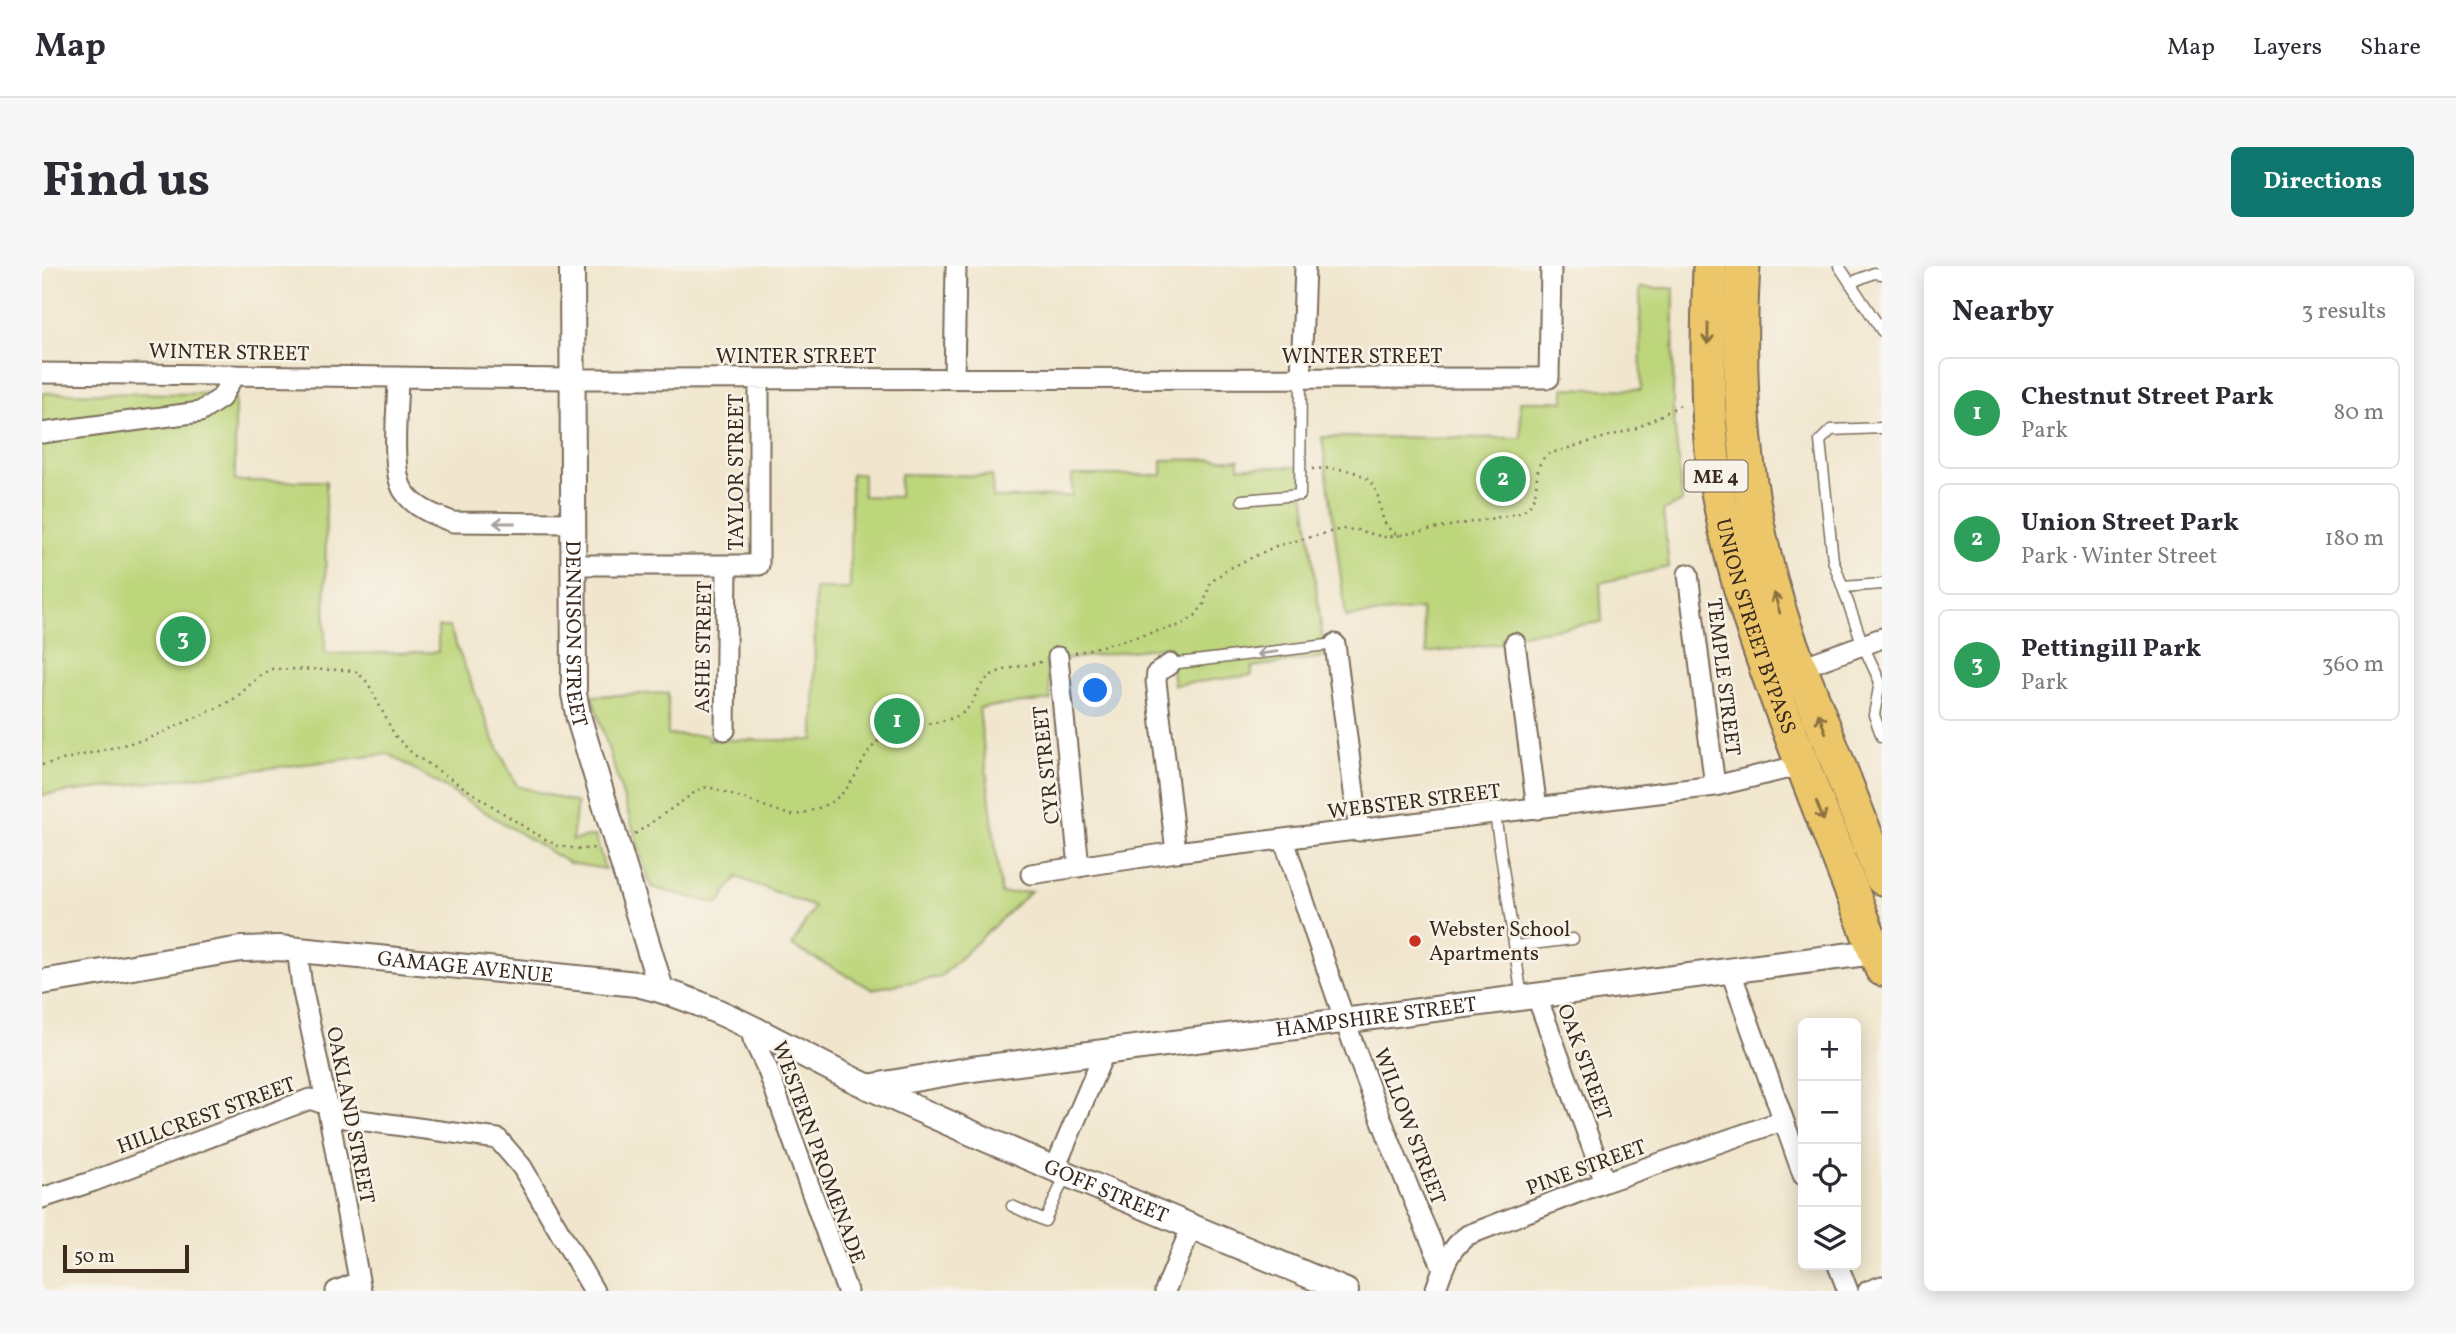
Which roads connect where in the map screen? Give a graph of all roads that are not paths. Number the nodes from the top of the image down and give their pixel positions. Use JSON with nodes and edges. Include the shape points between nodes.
{"nodes":[{"id":1,"x":572,"y":266,"type":"edge"},
{"id":2,"x":956,"y":266,"type":"edge"},
{"id":3,"x":1305,"y":266,"type":"edge"},
{"id":4,"x":1552,"y":266,"type":"edge"},
{"id":5,"x":1710,"y":266,"type":"edge"},
{"id":6,"x":1743,"y":266,"type":"edge"},
{"id":7,"x":1839,"y":266,"type":"edge"},
{"id":8,"x":1882,"y":274,"type":"edge"},
{"id":9,"x":1850,"y":283,"type":"junction"},
{"id":10,"x":1882,"y":331,"type":"edge"},
{"id":11,"x":42,"y":373,"type":"edge"},
{"id":12,"x":234,"y":375,"type":"junction"},
{"id":13,"x":398,"y":377,"type":"junction"},
{"id":14,"x":573,"y":379,"type":"junction"},
{"id":15,"x":759,"y":379,"type":"junction"},
{"id":16,"x":954,"y":379,"type":"junction"},
{"id":17,"x":1301,"y":379,"type":"junction"},
{"id":18,"x":1882,"y":428,"type":"edge"},
{"id":19,"x":42,"y":433,"type":"edge"},
{"id":20,"x":1242,"y":500,"type":"dead end"},
{"id":21,"x":573,"y":523,"type":"junction"},
{"id":22,"x":573,"y":565,"type":"junction"},
{"id":23,"x":727,"y":565,"type":"junction"},
{"id":24,"x":1688,"y":574,"type":"dead end"},
{"id":25,"x":1882,"y":584,"type":"edge"},
{"id":26,"x":1843,"y":587,"type":"junction"},
{"id":27,"x":1873,"y":641,"type":"edge"},
{"id":28,"x":1515,"y":643,"type":"dead end"},
{"id":29,"x":1335,"y":645,"type":"joint"},
{"id":30,"x":1058,"y":657,"type":"road end"},
{"id":31,"x":1170,"y":664,"type":"joint"},
{"id":32,"x":1800,"y":667,"type":"junction"},
{"id":33,"x":1769,"y":679,"type":"junction"},
{"id":34,"x":1881,"y":682,"type":"edge"},
{"id":35,"x":725,"y":730,"type":"dead end"},
{"id":36,"x":1882,"y":737,"type":"edge"},
{"id":37,"x":1802,"y":765,"type":"junction"},
{"id":38,"x":1715,"y":786,"type":"junction"},
{"id":39,"x":1537,"y":809,"type":"junction"},
{"id":40,"x":1495,"y":814,"type":"junction"},
{"id":41,"x":1359,"y":831,"type":"junction"},
{"id":42,"x":1284,"y":840,"type":"junction"},
{"id":43,"x":1176,"y":852,"type":"junction"},
{"id":44,"x":1079,"y":867,"type":"junction"},
{"id":45,"x":1031,"y":874,"type":"dead end"},
{"id":46,"x":1882,"y":878,"type":"edge"},
{"id":47,"x":1573,"y":939,"type":"dead end"},
{"id":48,"x":1515,"y":946,"type":"junction"},
{"id":49,"x":297,"y":948,"type":"junction"},
{"id":50,"x":1880,"y":957,"type":"edge"},
{"id":51,"x":1731,"y":972,"type":"junction"},
{"id":52,"x":42,"y":982,"type":"edge"},
{"id":53,"x":661,"y":989,"type":"junction"},
{"id":54,"x":1530,"y":998,"type":"junction"},
{"id":55,"x":1346,"y":1021,"type":"junction"},
{"id":56,"x":751,"y":1027,"type":"junction"},
{"id":57,"x":1104,"y":1053,"type":"junction"},
{"id":58,"x":868,"y":1087,"type":"junction"},
{"id":59,"x":327,"y":1105,"type":"junction"},
{"id":60,"x":1782,"y":1121,"type":"junction"},
{"id":61,"x":1798,"y":1162,"type":"edge"},
{"id":62,"x":1061,"y":1171,"type":"junction"},
{"id":63,"x":1605,"y":1182,"type":"junction"},
{"id":64,"x":42,"y":1198,"type":"edge"},
{"id":65,"x":1012,"y":1206,"type":"dead end"},
{"id":66,"x":1192,"y":1226,"type":"junction"},
{"id":67,"x":1443,"y":1268,"type":"junction"},
{"id":68,"x":1840,"y":1270,"type":"edge"},
{"id":69,"x":1882,"y":1286,"type":"edge"},
{"id":70,"x":360,"y":1287,"type":"edge"},
{"id":71,"x":336,"y":1291,"type":"edge"},
{"id":72,"x":594,"y":1291,"type":"edge"},
{"id":73,"x":847,"y":1291,"type":"edge"},
{"id":74,"x":1165,"y":1291,"type":"edge"},
{"id":75,"x":1346,"y":1291,"type":"edge"},
{"id":76,"x":1435,"y":1291,"type":"edge"},
{"id":77,"x":1848,"y":1291,"type":"edge"},
{"id":78,"x":1868,"y":1291,"type":"edge"}],
"edges":[{"from":1,"to":14,"type":"street","name":"DENNISON STREET"},
{"from":2,"to":16,"type":"street"},
{"from":3,"to":17,"type":"street"},
{"from":4,"to":17,"type":"street","name":"WINTER STREET","via":[[1549,378]]},
{"from":5,"to":33,"type":"highway","name":"UNION STREET BYPASS","number":"ME 4","one_way":true,"via":[[1709,402],[1714,466],[1725,531]]},
{"from":32,"to":6,"type":"highway","name":"UNION STREET BYPASS","number":"ME 4","one_way":true,"via":[[1775,596],[1749,476],[1741,400]]},
{"from":7,"to":9,"type":"lane"},
{"from":8,"to":9,"type":"lane"},
{"from":9,"to":10,"type":"lane"},
{"from":11,"to":12,"type":"street","name":"WINTER STREET"},
{"from":12,"to":13,"type":"street","name":"WINTER STREET"},
{"from":12,"to":19,"type":"street","via":[[220,398],[200,412]]},
{"from":13,"to":14,"type":"street","name":"WINTER STREET"},
{"from":21,"to":13,"type":"street","one_way":true,"via":[[453,522],[414,502],[399,480],[396,461]]},
{"from":14,"to":15,"type":"street","name":"WINTER STREET"},
{"from":14,"to":21,"type":"street","name":"DENNISON STREET"},
{"from":15,"to":16,"type":"street","name":"WINTER STREET"},
{"from":15,"to":23,"type":"street","name":"TAYLOR STREET","via":[[759,565]]},
{"from":16,"to":17,"type":"street","name":"WINTER STREET"},
{"from":17,"to":20,"type":"lane","via":[[1300,495]]},
{"from":18,"to":26,"type":"lane","via":[[1831,430],[1820,441],[1833,560]]},
{"from":21,"to":22,"type":"street","name":"DENNISON STREET"},
{"from":22,"to":23,"type":"street"},
{"from":22,"to":53,"type":"street","name":"DENNISON STREET","via":[[574,694],[579,719]]},
{"from":23,"to":35,"type":"street","name":"ASHE STREET"},
{"from":24,"to":38,"type":"street","name":"TEMPLE STREET"},
{"from":25,"to":26,"type":"lane"},
{"from":26,"to":27,"type":"lane"},
{"from":27,"to":32,"type":"street"},
{"from":27,"to":34,"type":"lane"},
{"from":28,"to":39,"type":"street"},
{"from":29,"to":31,"type":"lane","one_way":true},
{"from":29,"to":41,"type":"street"},
{"from":30,"to":44,"type":"street","name":"CYR STREET"},
{"from":31,"to":43,"type":"street","via":[[1157,673],[1156,681]]},
{"from":32,"to":33,"type":"street"},
{"from":46,"to":32,"type":"highway","name":"UNION STREET BYPASS","number":"ME 4","one_way":true},
{"from":33,"to":37,"type":"highway","name":"UNION STREET BYPASS","number":"ME 4"},
{"from":34,"to":36,"type":"lane","via":[[1874,715]]},
{"from":37,"to":38,"type":"street","name":"WEBSTER STREET"},
{"from":37,"to":50,"type":"highway","name":"UNION STREET BYPASS","number":"ME 4","one_way":true},
{"from":38,"to":39,"type":"street","name":"WEBSTER STREET"},
{"from":39,"to":40,"type":"street","name":"WEBSTER STREET"},
{"from":40,"to":41,"type":"street","name":"WEBSTER STREET"},
{"from":40,"to":48,"type":"lane"},
{"from":41,"to":42,"type":"street","name":"WEBSTER STREET"},
{"from":42,"to":43,"type":"street","name":"WEBSTER STREET"},
{"from":42,"to":55,"type":"street","name":"WILLOW STREET"},
{"from":43,"to":44,"type":"street","name":"WEBSTER STREET"},
{"from":44,"to":45,"type":"street","name":"WEBSTER STREET"},
{"from":47,"to":48,"type":"lane"},
{"from":48,"to":54,"type":"lane"},
{"from":49,"to":52,"type":"street","name":"GAMAGE AVENUE","via":[[241,949]]},
{"from":49,"to":53,"type":"street","name":"GAMAGE AVENUE"},
{"from":49,"to":59,"type":"street","name":"OAKLAND STREET"},
{"from":50,"to":51,"type":"street","name":"HAMPSHIRE STREET"},
{"from":51,"to":54,"type":"street","name":"HAMPSHIRE STREET"},
{"from":51,"to":60,"type":"street"},
{"from":53,"to":56,"type":"street","name":"GAMAGE AVENUE"},
{"from":54,"to":55,"type":"street","name":"HAMPSHIRE STREET"},
{"from":54,"to":63,"type":"street","name":"OAK STREET"},
{"from":55,"to":57,"type":"street","name":"HAMPSHIRE STREET"},
{"from":55,"to":67,"type":"street","name":"WILLOW STREET"},
{"from":56,"to":58,"type":"street","name":"GAMAGE AVENUE"},
{"from":56,"to":73,"type":"street","name":"WESTERN PROMENADE"},
{"from":57,"to":58,"type":"street","name":"HAMPSHIRE STREET"},
{"from":57,"to":62,"type":"street"},
{"from":58,"to":62,"type":"street","name":"GOFF STREET"},
{"from":59,"to":64,"type":"street","name":"HILLCREST STREET","via":[[310,1099],[289,1105]]},
{"from":59,"to":70,"type":"street","name":"OAKLAND STREET"},
{"from":59,"to":72,"type":"street","name":"HILLCREST STREET","via":[[345,1118],[498,1139],[522,1167]]},
{"from":60,"to":61,"type":"street"},
{"from":60,"to":63,"type":"street","name":"PINE STREET"},
{"from":62,"to":65,"type":"lane","via":[[1045,1222]]},
{"from":62,"to":66,"type":"street","name":"GOFF STREET"},
{"from":63,"to":67,"type":"street","name":"PINE STREET","via":[[1468,1235]]},
{"from":66,"to":74,"type":"street"},
{"from":66,"to":75,"type":"street","name":"GOFF STREET"},
{"from":67,"to":76,"type":"street","name":"PINE STREET"},
{"from":68,"to":77,"type":"street"},
{"from":69,"to":78,"type":"street"},
{"from":70,"to":71,"type":"street"}]}
